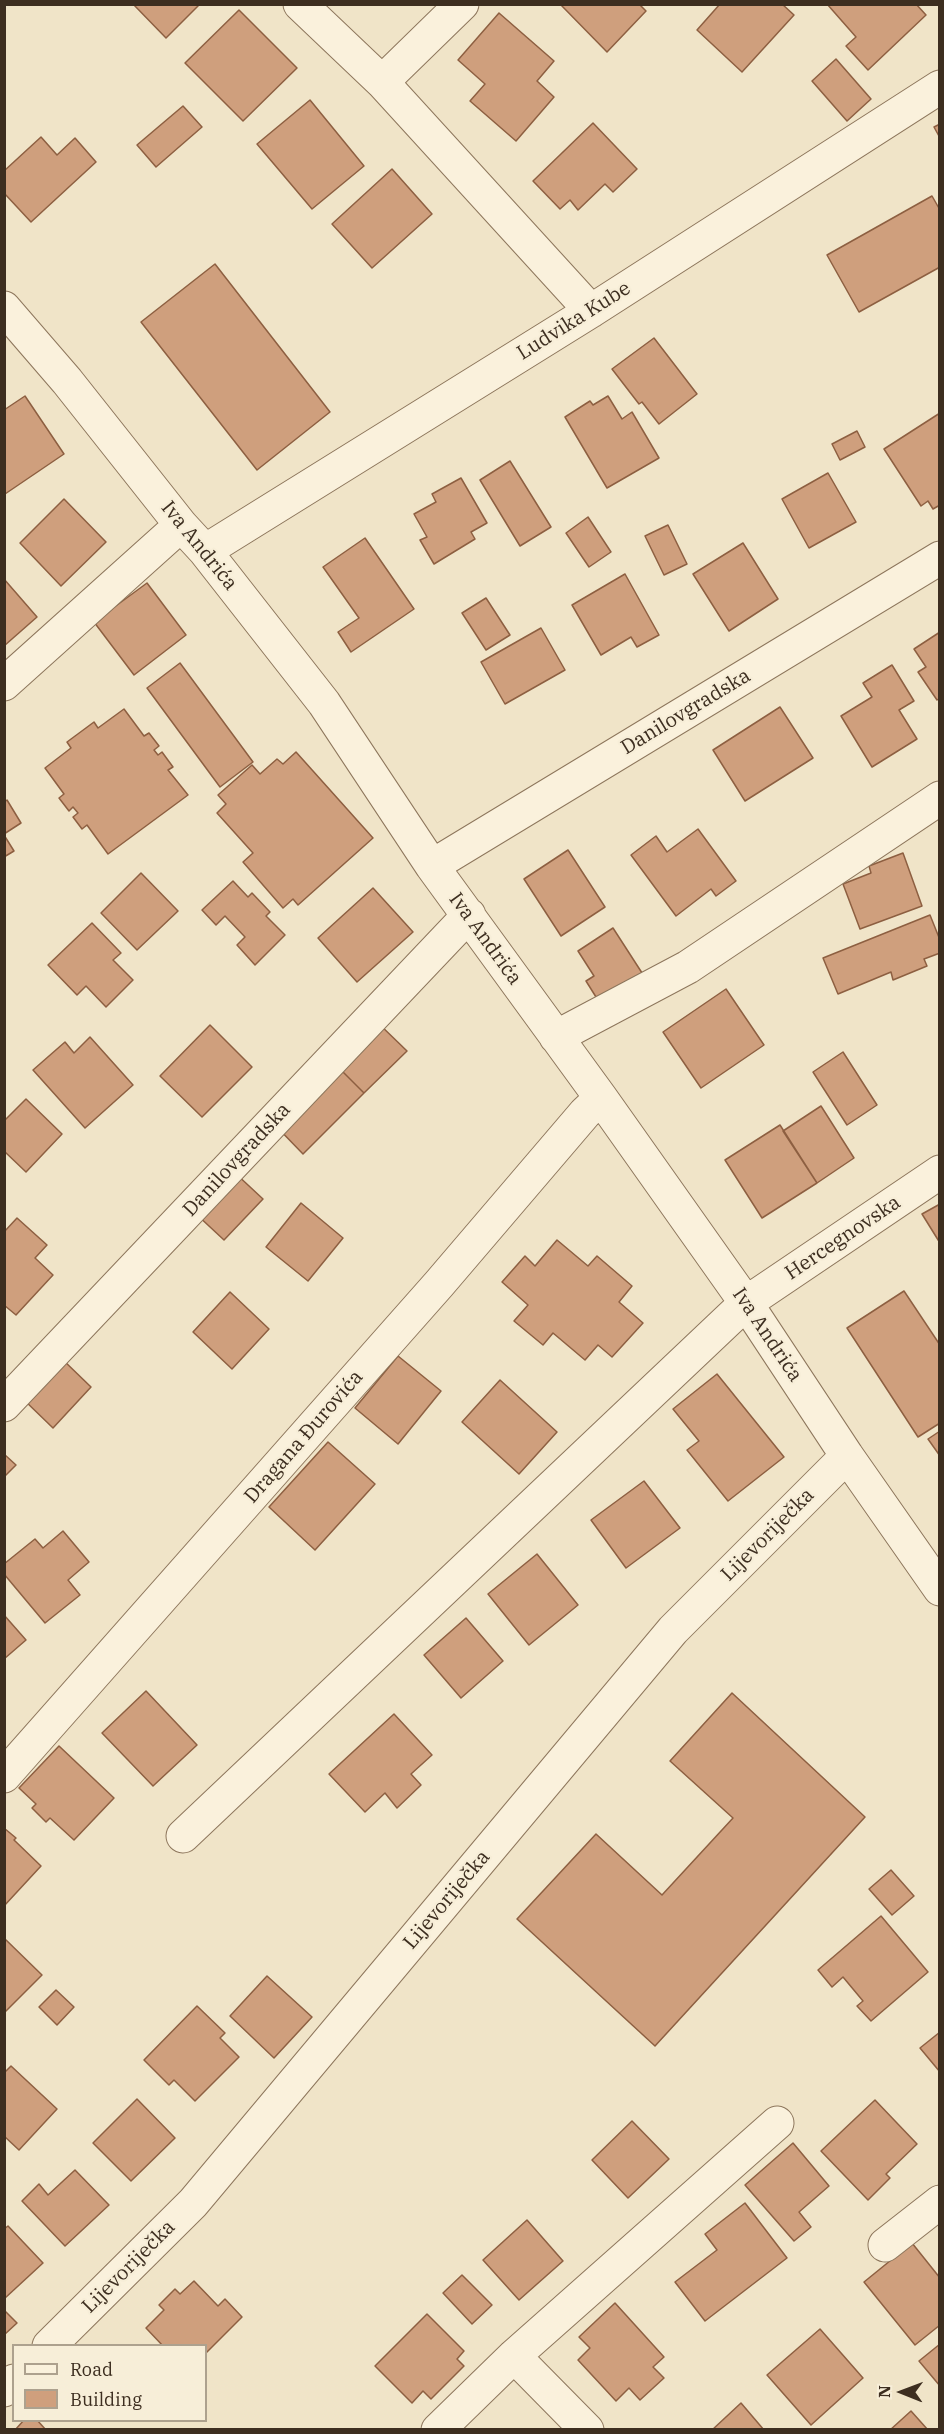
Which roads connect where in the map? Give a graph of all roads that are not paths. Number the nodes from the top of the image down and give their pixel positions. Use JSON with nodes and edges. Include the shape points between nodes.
{"nodes":[{"id":1,"x":300,"y":4,"type":"edge"},
{"id":2,"x":462,"y":4,"type":"edge"},
{"id":3,"x":382,"y":82,"type":"junction"},
{"id":4,"x":939,"y":87,"type":"edge"},
{"id":5,"x":4,"y":308,"type":"edge"},
{"id":6,"x":591,"y":311,"type":"junction"},
{"id":7,"x":181,"y":525,"type":"junction"},
{"id":8,"x":205,"y":551,"type":"junction"},
{"id":9,"x":939,"y":558,"type":"edge"},
{"id":10,"x":4,"y":684,"type":"edge"},
{"id":11,"x":939,"y":798,"type":"edge"},
{"id":12,"x":432,"y":866,"type":"junction"},
{"id":13,"x":469,"y":915,"type":"junction"},
{"id":14,"x":556,"y":1037,"type":"junction"},
{"id":15,"x":601,"y":1098,"type":"junction"},
{"id":16,"x":939,"y":1172,"type":"edge"},
{"id":17,"x":746,"y":1303,"type":"junction"},
{"id":18,"x":4,"y":1405,"type":"edge"},
{"id":19,"x":847,"y":1456,"type":"junction"},
{"id":20,"x":939,"y":1589,"type":"edge"},
{"id":21,"x":4,"y":1776,"type":"edge"},
{"id":22,"x":183,"y":1836,"type":"dead end"},
{"id":23,"x":777,"y":2123,"type":"dead end"},
{"id":24,"x":939,"y":2202,"type":"edge"},
{"id":25,"x":885,"y":2245,"type":"dead end"},
{"id":26,"x":51,"y":2344,"type":"edge"},
{"id":27,"x":514,"y":2356,"type":"junction"},
{"id":28,"x":438,"y":2430,"type":"edge"},
{"id":29,"x":587,"y":2430,"type":"edge"}],
"edges":[{"from":1,"to":3,"type":"street"},
{"from":2,"to":3,"type":"street"},
{"from":3,"to":6,"type":"street"},
{"from":4,"to":6,"type":"street","name":"Ludvika Kube"},
{"from":5,"to":7,"type":"street","name":"Iva Andrića"},
{"from":6,"to":8,"type":"street","name":"Ludvika Kube"},
{"from":7,"to":8,"type":"street","name":"Iva Andrića"},
{"from":7,"to":10,"type":"street"},
{"from":8,"to":12,"type":"street","name":"Iva Andrića","via":[[324,703]]},
{"from":9,"to":12,"type":"street","name":"Danilovgradska"},
{"from":11,"to":14,"type":"street","via":[[688,967]]},
{"from":12,"to":13,"type":"street","name":"Iva Andrića"},
{"from":13,"to":14,"type":"street","name":"Iva Andrića"},
{"from":13,"to":18,"type":"street","name":"Danilovgradska"},
{"from":14,"to":15,"type":"street","name":"Iva Andrića"},
{"from":15,"to":17,"type":"street","name":"Iva Andrića"},
{"from":15,"to":21,"type":"street","name":"Dragana Đurovića"},
{"from":16,"to":17,"type":"street","name":"Hercegnovska"},
{"from":17,"to":19,"type":"street","name":"Iva Andrića"},
{"from":17,"to":22,"type":"street","name":"Hercegnovska"},
{"from":19,"to":20,"type":"street","name":"Iva Andrića"},
{"from":19,"to":26,"type":"street","name":"Lijevoriječka","via":[[673,1630],[193,2203]]},
{"from":23,"to":27,"type":"street"},
{"from":24,"to":25,"type":"street"},
{"from":27,"to":28,"type":"street"},
{"from":27,"to":29,"type":"street"}]}
